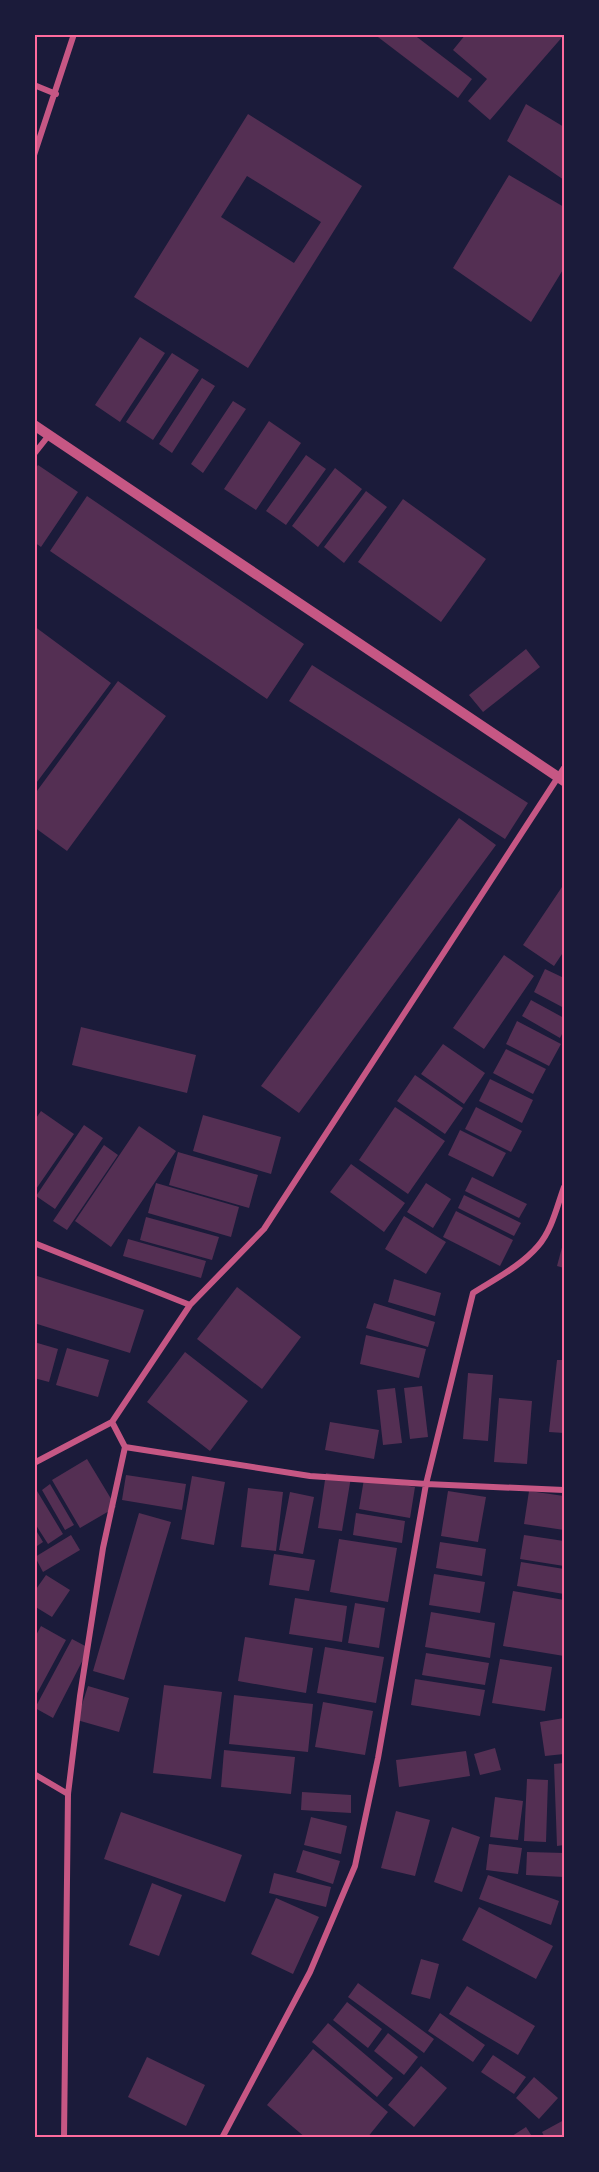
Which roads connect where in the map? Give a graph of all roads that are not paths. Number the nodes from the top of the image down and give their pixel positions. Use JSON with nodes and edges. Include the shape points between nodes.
{"nodes":[{"id":1,"x":74,"y":34,"type":"edge"},
{"id":2,"x":34,"y":85,"type":"edge"},
{"id":3,"x":56,"y":94,"type":"junction"},
{"id":4,"x":34,"y":155,"type":"edge"},
{"id":5,"x":34,"y":425,"type":"edge"},
{"id":6,"x":49,"y":434,"type":"junction"},
{"id":7,"x":34,"y":454,"type":"edge"},
{"id":8,"x":562,"y":776,"type":"edge"},
{"id":9,"x":564,"y":1186,"type":"edge"},
{"id":10,"x":34,"y":1242,"type":"edge"},
{"id":11,"x":190,"y":1305,"type":"junction"},
{"id":12,"x":112,"y":1422,"type":"junction"},
{"id":13,"x":125,"y":1446,"type":"junction"},
{"id":14,"x":34,"y":1463,"type":"edge"},
{"id":15,"x":426,"y":1485,"type":"junction"},
{"id":16,"x":564,"y":1490,"type":"edge"},
{"id":17,"x":34,"y":1774,"type":"edge"},
{"id":18,"x":68,"y":1794,"type":"junction"},
{"id":19,"x":64,"y":2138,"type":"edge"},
{"id":20,"x":222,"y":2138,"type":"edge"}],
"edges":[{"from":1,"to":3,"type":"street"},
{"from":2,"to":3,"type":"street"},
{"from":3,"to":4,"type":"street"},
{"from":5,"to":6,"type":"street"},
{"from":6,"to":7,"type":"street"},
{"from":6,"to":8,"type":"street"},
{"from":8,"to":11,"type":"street","via":[[264,1229]]},
{"from":9,"to":15,"type":"street","via":[[538,1246],[520,1263],[473,1293]]},
{"from":10,"to":11,"type":"street"},
{"from":11,"to":12,"type":"street"},
{"from":12,"to":13,"type":"street"},
{"from":12,"to":14,"type":"street"},
{"from":13,"to":15,"type":"street","via":[[310,1476]]},
{"from":13,"to":18,"type":"street","via":[[103,1548]]},
{"from":15,"to":16,"type":"street"},
{"from":15,"to":20,"type":"street","via":[[355,1866],[310,1972]]},
{"from":17,"to":18,"type":"street"},
{"from":18,"to":19,"type":"street"}]}
